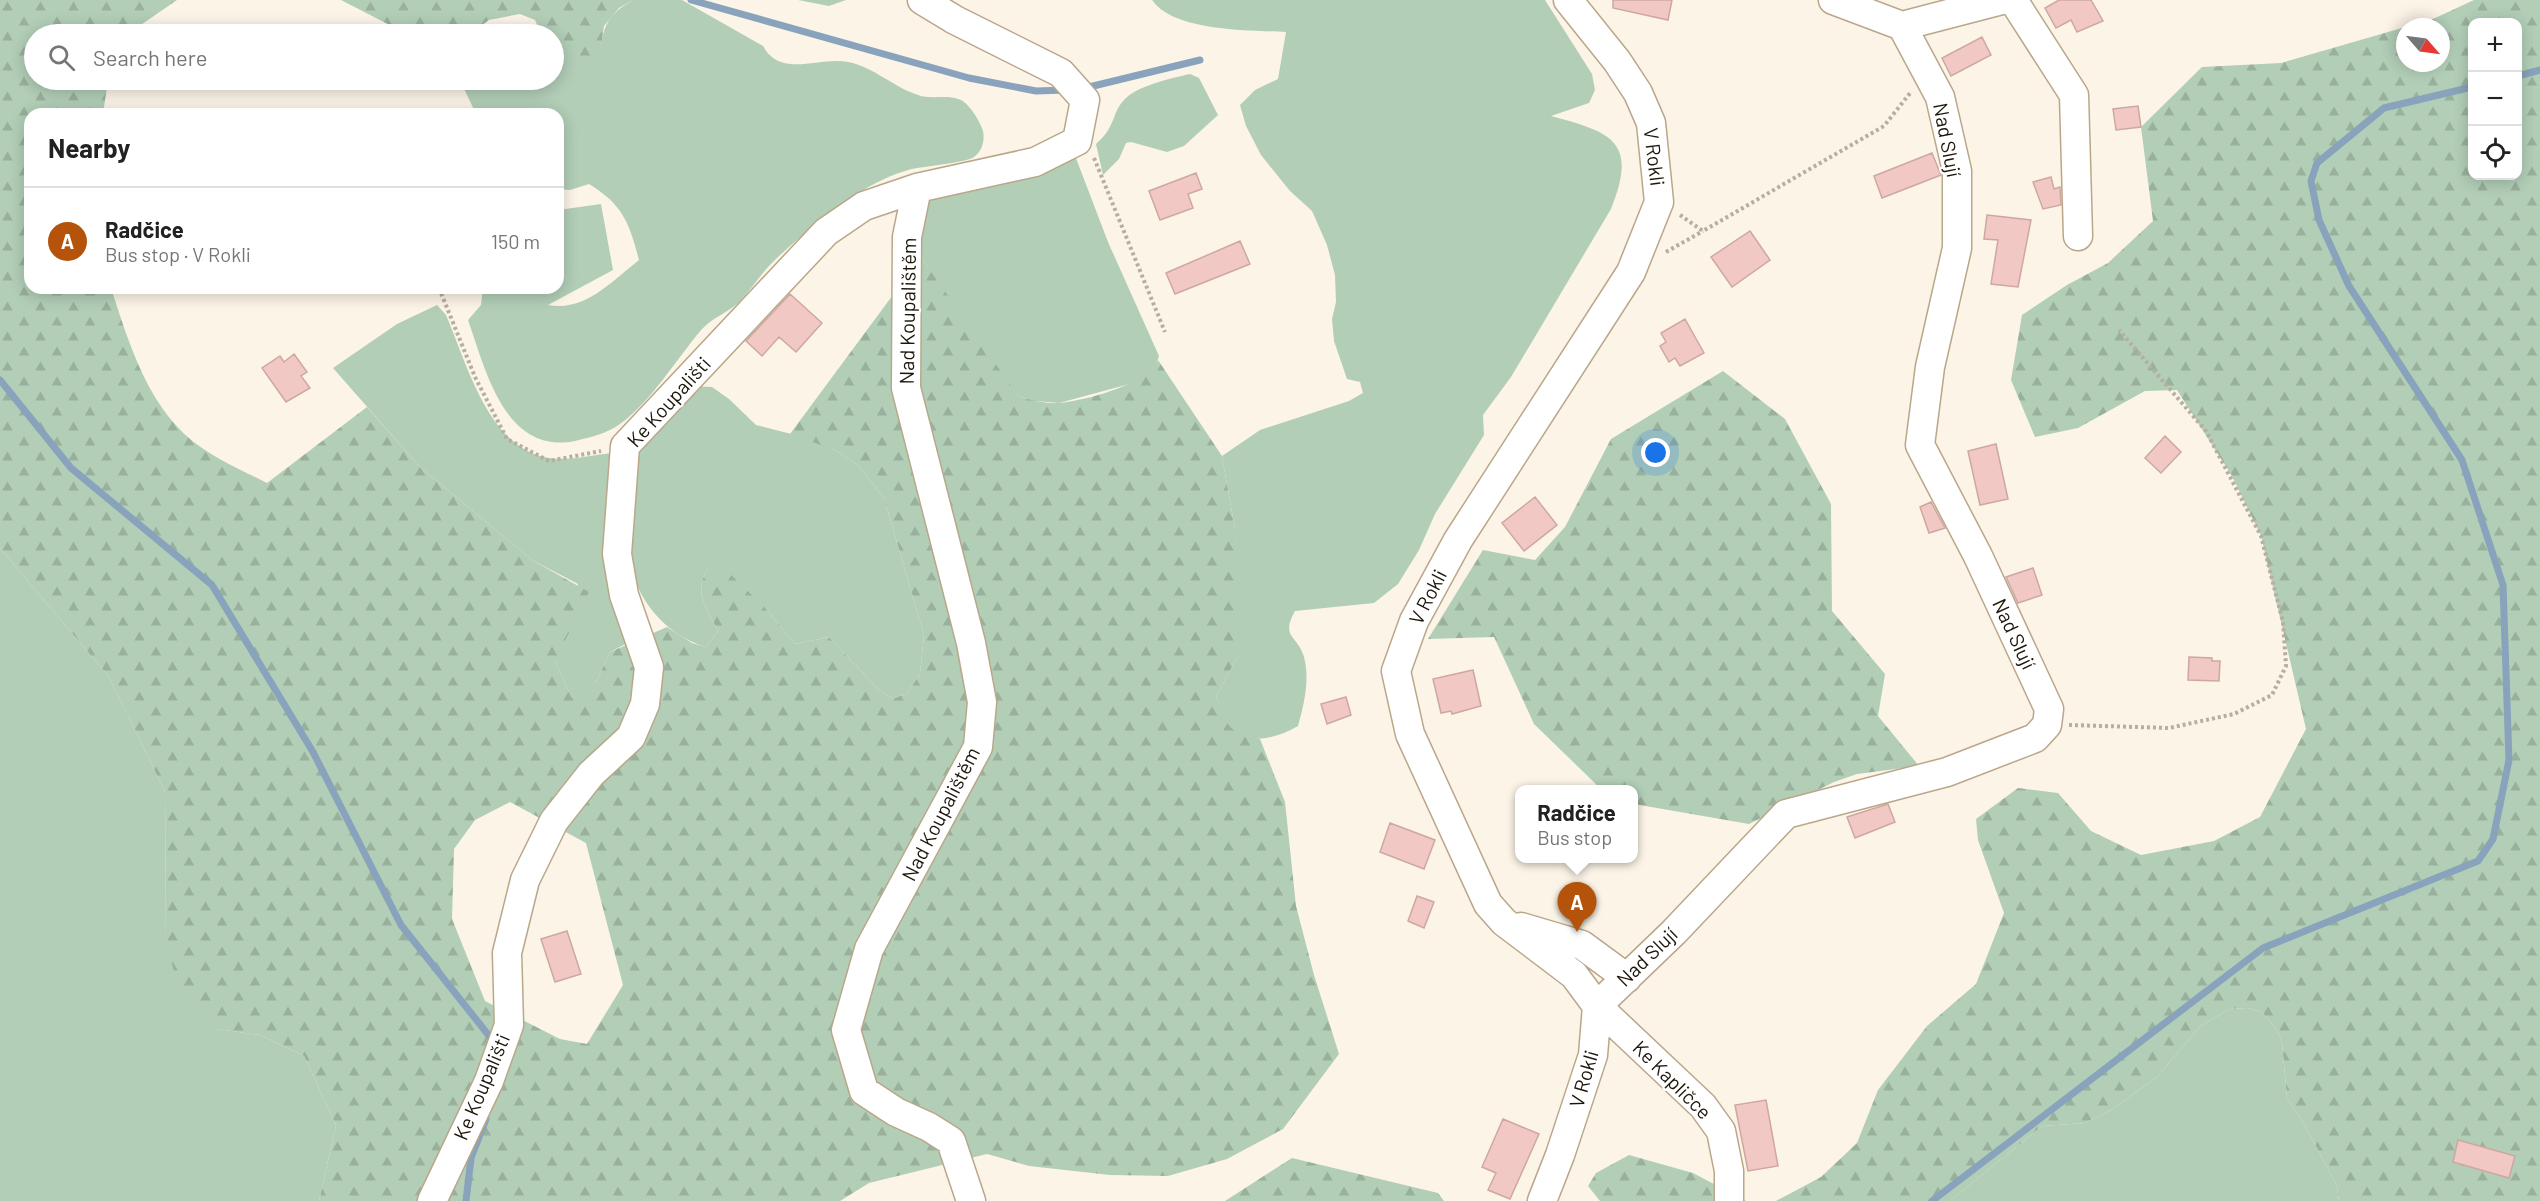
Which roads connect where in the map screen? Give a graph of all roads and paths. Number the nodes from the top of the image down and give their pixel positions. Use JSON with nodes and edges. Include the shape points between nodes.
{"nodes":[{"id":1,"x":922,"y":0,"type":"edge"},
{"id":2,"x":1568,"y":0,"type":"edge"},
{"id":3,"x":1833,"y":0,"type":"edge"},
{"id":4,"x":2002,"y":0,"type":"edge"},
{"id":5,"x":2013,"y":0,"type":"edge"},
{"id":6,"x":1902,"y":26,"type":"junction"},
{"id":7,"x":1906,"y":99,"type":"dead end"},
{"id":8,"x":1080,"y":125,"type":"junction"},
{"id":9,"x":917,"y":188,"type":"junction"},
{"id":10,"x":1659,"y":202,"type":"junction"},
{"id":11,"x":2078,"y":236,"type":"dead end"},
{"id":12,"x":441,"y":294,"type":"edge"},
{"id":13,"x":2119,"y":330,"type":"dead end"},
{"id":14,"x":1165,"y":332,"type":"dead end"},
{"id":15,"x":625,"y":446,"type":"junction"},
{"id":16,"x":2047,"y":725,"type":"junction"},
{"id":17,"x":1504,"y":922,"type":"junction"},
{"id":18,"x":1627,"y":978,"type":"junction"},
{"id":19,"x":1597,"y":1006,"type":"junction"},
{"id":20,"x":432,"y":1201,"type":"edge"},
{"id":21,"x":971,"y":1201,"type":"edge"},
{"id":22,"x":1542,"y":1201,"type":"edge"},
{"id":23,"x":1729,"y":1201,"type":"edge"}],
"edges":[{"from":1,"to":8,"type":"street","name":"Ke Koupališti","via":[[1061,73],[1086,99]]},
{"from":2,"to":10,"type":"street","name":"V Rokli","via":[[1638,93],[1651,123]]},
{"from":3,"to":6,"type":"street"},
{"from":4,"to":6,"type":"street"},
{"from":5,"to":11,"type":"street","via":[[2074,96]]},
{"from":6,"to":16,"type":"street","name":"Nad Slují","via":[[1940,98],[1957,171],[1957,248],[1930,367],[1920,445],[1978,556],[2049,710]]},
{"from":7,"to":10,"type":"path","via":[[1884,126],[1703,231]]},
{"from":8,"to":9,"type":"street","name":"Ke Koupališti","via":[[1077,141],[1035,162]]},
{"from":8,"to":14,"type":"path"},
{"from":9,"to":15,"type":"street","name":"Ke Koupališti","via":[[864,207],[826,232]]},
{"from":9,"to":21,"type":"street","name":"Nad Koupalištěm","via":[[907,237],[906,388],[971,643],[982,702],[978,747],[869,949],[846,1030],[864,1091],[951,1141]]},
{"from":10,"to":17,"type":"street","name":"V Rokli","via":[[1631,272],[1458,540],[1414,621],[1396,671],[1410,734],[1488,904]]},
{"from":12,"to":15,"type":"path","via":[[475,377],[507,439],[549,462]]},
{"from":13,"to":16,"type":"path","via":[[2206,431],[2256,526],[2283,622],[2286,666],[2272,695],[2234,714],[2169,728]]},
{"from":15,"to":20,"type":"street","name":"Ke Koupališti","via":[[617,554],[624,595],[650,667],[645,704],[631,737],[591,774],[554,821],[525,880],[507,953],[509,1025]]},
{"from":16,"to":18,"type":"street","name":"Nad Slují","via":[[2035,738],[1947,772],[1786,814]]},
{"from":17,"to":18,"type":"street","via":[[1582,945]]},
{"from":17,"to":19,"type":"street","name":"V Rokli","via":[[1575,975]]},
{"from":18,"to":19,"type":"street","name":"Nad Slují"},
{"from":19,"to":22,"type":"street","name":"V Rokli","via":[[1593,1055]]},
{"from":19,"to":23,"type":"street","name":"Ke Kapličce","via":[[1703,1106],[1721,1131],[1729,1171]]}]}
